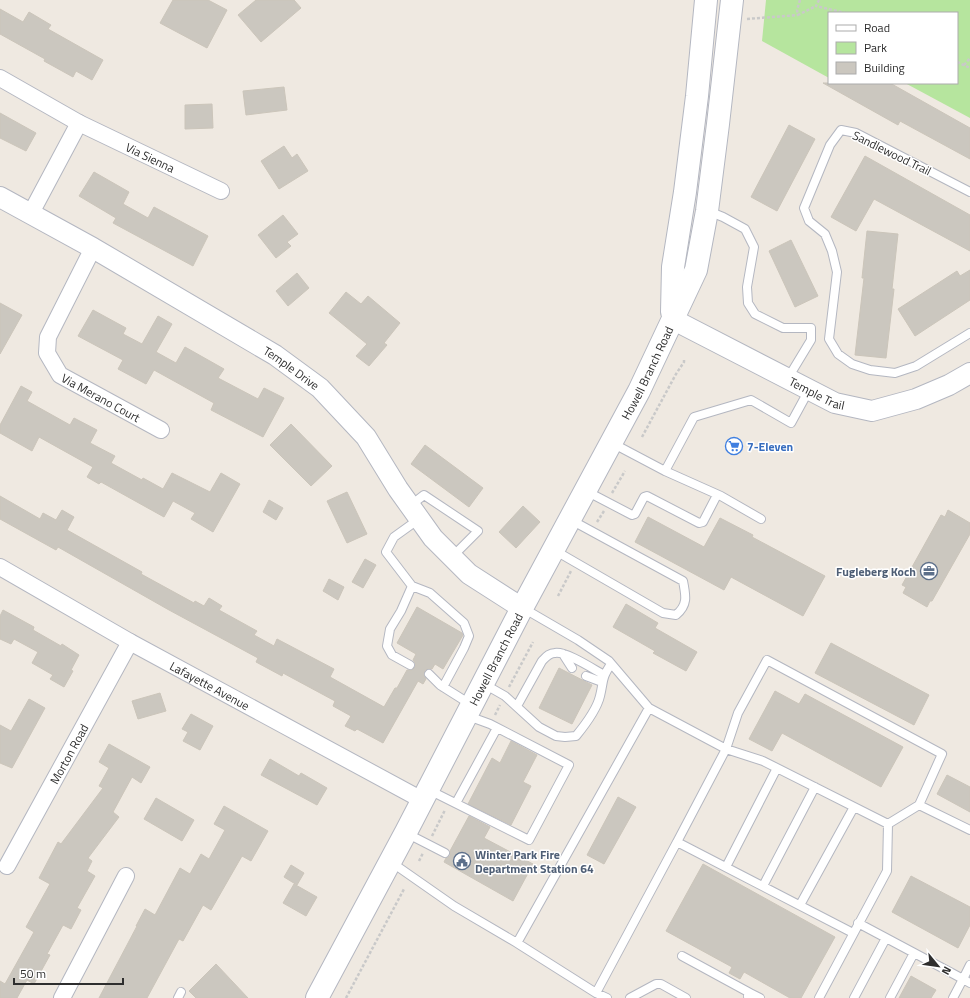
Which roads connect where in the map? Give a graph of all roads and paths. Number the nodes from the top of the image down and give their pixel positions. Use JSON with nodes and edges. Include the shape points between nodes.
{"nodes":[{"id":1,"x":706,"y":0,"type":"edge"},
{"id":2,"x":732,"y":0,"type":"edge"},
{"id":3,"x":800,"y":0,"type":"edge"},
{"id":4,"x":819,"y":0,"type":"edge"},
{"id":5,"x":816,"y":6,"type":"junction"},
{"id":6,"x":841,"y":12,"type":"edge"},
{"id":7,"x":798,"y":15,"type":"junction"},
{"id":8,"x":744,"y":18,"type":"dead end"},
{"id":9,"x":970,"y":58,"type":"edge"},
{"id":10,"x":958,"y":62,"type":"edge"},
{"id":11,"x":964,"y":65,"type":"junction"},
{"id":12,"x":970,"y":68,"type":"edge"},
{"id":13,"x":0,"y":78,"type":"edge"},
{"id":14,"x":80,"y":123,"type":"junction"},
{"id":15,"x":222,"y":191,"type":"dead end"},
{"id":16,"x":970,"y":192,"type":"edge"},
{"id":17,"x":0,"y":197,"type":"edge"},
{"id":18,"x":707,"y":211,"type":"junction"},
{"id":19,"x":31,"y":214,"type":"junction"},
{"id":20,"x":93,"y":248,"type":"junction"},
{"id":21,"x":672,"y":319,"type":"junction"},
{"id":22,"x":970,"y":333,"type":"edge"},
{"id":23,"x":684,"y":358,"type":"dead end"},
{"id":24,"x":970,"y":374,"type":"edge"},
{"id":25,"x":788,"y":378,"type":"junction"},
{"id":26,"x":809,"y":389,"type":"junction"},
{"id":27,"x":161,"y":430,"type":"dead end"},
{"id":28,"x":642,"y":437,"type":"dead end"},
{"id":29,"x":611,"y":442,"type":"junction"},
{"id":30,"x":625,"y":470,"type":"dead end"},
{"id":31,"x":665,"y":470,"type":"junction"},
{"id":32,"x":585,"y":490,"type":"junction"},
{"id":33,"x":611,"y":495,"type":"dead end"},
{"id":34,"x":717,"y":495,"type":"junction"},
{"id":35,"x":605,"y":508,"type":"dead end"},
{"id":36,"x":415,"y":512,"type":"junction"},
{"id":37,"x":570,"y":519,"type":"junction"},
{"id":38,"x":761,"y":519,"type":"dead end"},
{"id":39,"x":595,"y":526,"type":"dead end"},
{"id":40,"x":553,"y":550,"type":"junction"},
{"id":41,"x":451,"y":557,"type":"junction"},
{"id":42,"x":0,"y":567,"type":"edge"},
{"id":43,"x":572,"y":569,"type":"dead end"},
{"id":44,"x":412,"y":586,"type":"junction"},
{"id":45,"x":558,"y":596,"type":"dead end"},
{"id":46,"x":522,"y":608,"type":"junction"},
{"id":47,"x":130,"y":642,"type":"junction"},
{"id":48,"x":563,"y":654,"type":"junction"},
{"id":49,"x":611,"y":664,"type":"junction"},
{"id":50,"x":410,"y":665,"type":"dead end"},
{"id":51,"x":572,"y":668,"type":"dead end"},
{"id":52,"x":429,"y":674,"type":"dead end"},
{"id":53,"x":586,"y":676,"type":"dead end"},
{"id":54,"x":603,"y":678,"type":"junction"},
{"id":55,"x":483,"y":683,"type":"junction"},
{"id":56,"x":443,"y":687,"type":"junction"},
{"id":57,"x":517,"y":706,"type":"junction"},
{"id":58,"x":649,"y":708,"type":"junction"},
{"id":59,"x":469,"y":710,"type":"junction"},
{"id":60,"x":497,"y":728,"type":"junction"},
{"id":61,"x":726,"y":749,"type":"junction"},
{"id":62,"x":777,"y":768,"type":"junction"},
{"id":63,"x":815,"y":787,"type":"junction"},
{"id":64,"x":425,"y":795,"type":"junction"},
{"id":65,"x":456,"y":803,"type":"junction"},
{"id":66,"x":919,"y":805,"type":"junction"},
{"id":67,"x":854,"y":807,"type":"junction"},
{"id":68,"x":888,"y":824,"type":"junction"},
{"id":69,"x":970,"y":830,"type":"edge"},
{"id":70,"x":406,"y":832,"type":"junction"},
{"id":71,"x":677,"y":842,"type":"junction"},
{"id":72,"x":445,"y":854,"type":"dead end"},
{"id":73,"x":390,"y":862,"type":"junction"},
{"id":74,"x":7,"y":866,"type":"dead end"},
{"id":75,"x":726,"y":867,"type":"junction"},
{"id":76,"x":126,"y":876,"type":"dead end"},
{"id":77,"x":763,"y":886,"type":"junction"},
{"id":78,"x":404,"y":889,"type":"dead end"},
{"id":79,"x":800,"y":905,"type":"junction"},
{"id":80,"x":858,"y":923,"type":"junction"},
{"id":81,"x":853,"y":933,"type":"junction"},
{"id":82,"x":886,"y":938,"type":"junction"},
{"id":83,"x":517,"y":943,"type":"junction"},
{"id":84,"x":914,"y":953,"type":"junction"},
{"id":85,"x":682,"y":956,"type":"dead end"},
{"id":86,"x":970,"y":965,"type":"edge"},
{"id":87,"x":966,"y":981,"type":"edge"},
{"id":88,"x":596,"y":993,"type":"junction"},
{"id":89,"x":748,"y":995,"type":"edge"},
{"id":90,"x":62,"y":998,"type":"edge"},
{"id":91,"x":317,"y":998,"type":"edge"},
{"id":92,"x":346,"y":998,"type":"edge"},
{"id":93,"x":607,"y":998,"type":"edge"},
{"id":94,"x":630,"y":998,"type":"edge"},
{"id":95,"x":686,"y":998,"type":"edge"},
{"id":96,"x":760,"y":998,"type":"edge"},
{"id":97,"x":819,"y":998,"type":"edge"},
{"id":98,"x":854,"y":998,"type":"edge"},
{"id":99,"x":890,"y":998,"type":"edge"},
{"id":100,"x":953,"y":998,"type":"edge"}],
"edges":[{"from":1,"to":21,"type":"main road","name":"Howell Branch Road","via":[[697,96],[673,267]]},
{"from":2,"to":18,"type":"main road","name":"Howell Branch Road"},
{"from":3,"to":7,"type":"path"},
{"from":4,"to":5,"type":"path"},
{"from":5,"to":6,"type":"path"},
{"from":5,"to":7,"type":"path"},
{"from":7,"to":8,"type":"path"},
{"from":9,"to":11,"type":"path"},
{"from":10,"to":11,"type":"path"},
{"from":11,"to":12,"type":"path"},
{"from":13,"to":14,"type":"street","name":"Via Sienna"},
{"from":14,"to":15,"type":"street","name":"Via Sienna"},
{"from":14,"to":19,"type":"street"},
{"from":16,"to":22,"type":"lane","name":"Sandlewood Trail","via":[[856,132],[841,130],[830,145],[804,208],[809,221],[825,234],[837,272],[829,339],[838,354],[852,364],[870,370],[895,373],[916,366]]},
{"from":17,"to":19,"type":"street","name":"Temple Drive"},
{"from":18,"to":21,"type":"main road","name":"Howell Branch Road","via":[[696,270]]},
{"from":18,"to":25,"type":"lane","via":[[745,229],[754,247],[747,287],[748,303],[755,314],[783,328],[812,328],[811,340]]},
{"from":19,"to":20,"type":"street","name":"Temple Drive"},
{"from":20,"to":27,"type":"street","name":"Via Merano Court","via":[[48,337],[47,354],[60,375]]},
{"from":20,"to":36,"type":"street","name":"Temple Drive","via":[[275,354],[320,388],[366,437],[398,490]]},
{"from":21,"to":25,"type":"street","name":"Temple Trail"},
{"from":21,"to":29,"type":"main road","name":"Howell Branch Road","via":[[639,391]]},
{"from":23,"to":28,"type":"path"},
{"from":24,"to":26,"type":"street","name":"Temple Trail","via":[[916,399],[872,410],[835,403]]},
{"from":25,"to":26,"type":"street","name":"Temple Trail"},
{"from":26,"to":31,"type":"lane","via":[[791,423],[751,400],[694,417]]},
{"from":29,"to":31,"type":"lane"},
{"from":29,"to":32,"type":"main road","name":"Howell Branch Road"},
{"from":30,"to":33,"type":"path"},
{"from":31,"to":34,"type":"lane"},
{"from":32,"to":34,"type":"lane","via":[[632,515],[647,496],[699,523],[703,522]]},
{"from":32,"to":37,"type":"main road","name":"Howell Branch Road"},
{"from":34,"to":38,"type":"lane"},
{"from":35,"to":39,"type":"path"},
{"from":36,"to":41,"type":"street","name":"Temple Drive","via":[[433,538]]},
{"from":36,"to":41,"type":"lane","via":[[424,495],[478,531]]},
{"from":36,"to":44,"type":"lane","via":[[394,537],[386,552]]},
{"from":37,"to":40,"type":"main road","name":"Howell Branch Road"},
{"from":37,"to":40,"type":"lane","via":[[683,581],[686,597],[682,610],[676,616],[663,613]]},
{"from":40,"to":46,"type":"main road","name":"Howell Branch Road"},
{"from":41,"to":46,"type":"street","name":"Temple Drive","via":[[469,574]]},
{"from":42,"to":47,"type":"street","name":"Lafayette Avenue"},
{"from":43,"to":45,"type":"path"},
{"from":44,"to":50,"type":"lane","via":[[390,629],[387,646],[392,655]]},
{"from":44,"to":56,"type":"lane","via":[[430,593],[464,623],[468,636]]},
{"from":46,"to":49,"type":"lane","via":[[578,640]]},
{"from":46,"to":55,"type":"main road","name":"Howell Branch Road"},
{"from":47,"to":64,"type":"street","name":"Lafayette Avenue"},
{"from":47,"to":74,"type":"street","name":"Morton Road"},
{"from":48,"to":51,"type":"lane"},
{"from":48,"to":54,"type":"lane"},
{"from":48,"to":57,"type":"lane","via":[[556,652],[542,661]]},
{"from":49,"to":54,"type":"lane"},
{"from":49,"to":58,"type":"lane"},
{"from":52,"to":56,"type":"lane"},
{"from":53,"to":54,"type":"lane"},
{"from":54,"to":57,"type":"lane","via":[[600,696],[576,736],[556,736],[535,724]]},
{"from":55,"to":57,"type":"lane"},
{"from":55,"to":59,"type":"main road","name":"Howell Branch Road"},
{"from":56,"to":59,"type":"lane"},
{"from":58,"to":61,"type":"lane"},
{"from":58,"to":83,"type":"lane"},
{"from":59,"to":60,"type":"lane"},
{"from":59,"to":64,"type":"main road","name":"Howell Branch Road"},
{"from":60,"to":65,"type":"lane"},
{"from":60,"to":65,"type":"lane","via":[[569,765],[529,840]]},
{"from":61,"to":62,"type":"lane"},
{"from":61,"to":66,"type":"lane","via":[[738,713],[767,660],[942,754]]},
{"from":61,"to":71,"type":"lane"},
{"from":62,"to":63,"type":"lane"},
{"from":62,"to":75,"type":"lane"},
{"from":63,"to":67,"type":"lane"},
{"from":63,"to":77,"type":"lane"},
{"from":64,"to":65,"type":"lane"},
{"from":64,"to":70,"type":"main road","name":"Howell Branch Road"},
{"from":66,"to":68,"type":"lane"},
{"from":66,"to":69,"type":"lane"},
{"from":67,"to":68,"type":"lane"},
{"from":67,"to":79,"type":"lane"},
{"from":68,"to":80,"type":"lane","via":[[886,871]]},
{"from":70,"to":72,"type":"lane"},
{"from":70,"to":73,"type":"main road","name":"Howell Branch Road"},
{"from":71,"to":75,"type":"lane"},
{"from":71,"to":88,"type":"lane"},
{"from":73,"to":83,"type":"lane","via":[[454,906]]},
{"from":73,"to":91,"type":"main road","name":"Howell Branch Road"},
{"from":75,"to":77,"type":"lane"},
{"from":76,"to":90,"type":"street"},
{"from":77,"to":79,"type":"lane"},
{"from":78,"to":92,"type":"path"},
{"from":79,"to":81,"type":"lane"},
{"from":80,"to":81,"type":"lane"},
{"from":80,"to":82,"type":"lane"},
{"from":81,"to":97,"type":"lane"},
{"from":82,"to":84,"type":"lane"},
{"from":82,"to":98,"type":"lane"},
{"from":83,"to":88,"type":"lane"},
{"from":84,"to":87,"type":"lane"},
{"from":84,"to":99,"type":"lane"},
{"from":85,"to":89,"type":"lane"},
{"from":86,"to":87,"type":"lane"},
{"from":87,"to":100,"type":"lane"},
{"from":88,"to":93,"type":"lane"},
{"from":89,"to":96,"type":"lane"},
{"from":94,"to":95,"type":"lane","via":[[656,984],[661,984]]}]}
